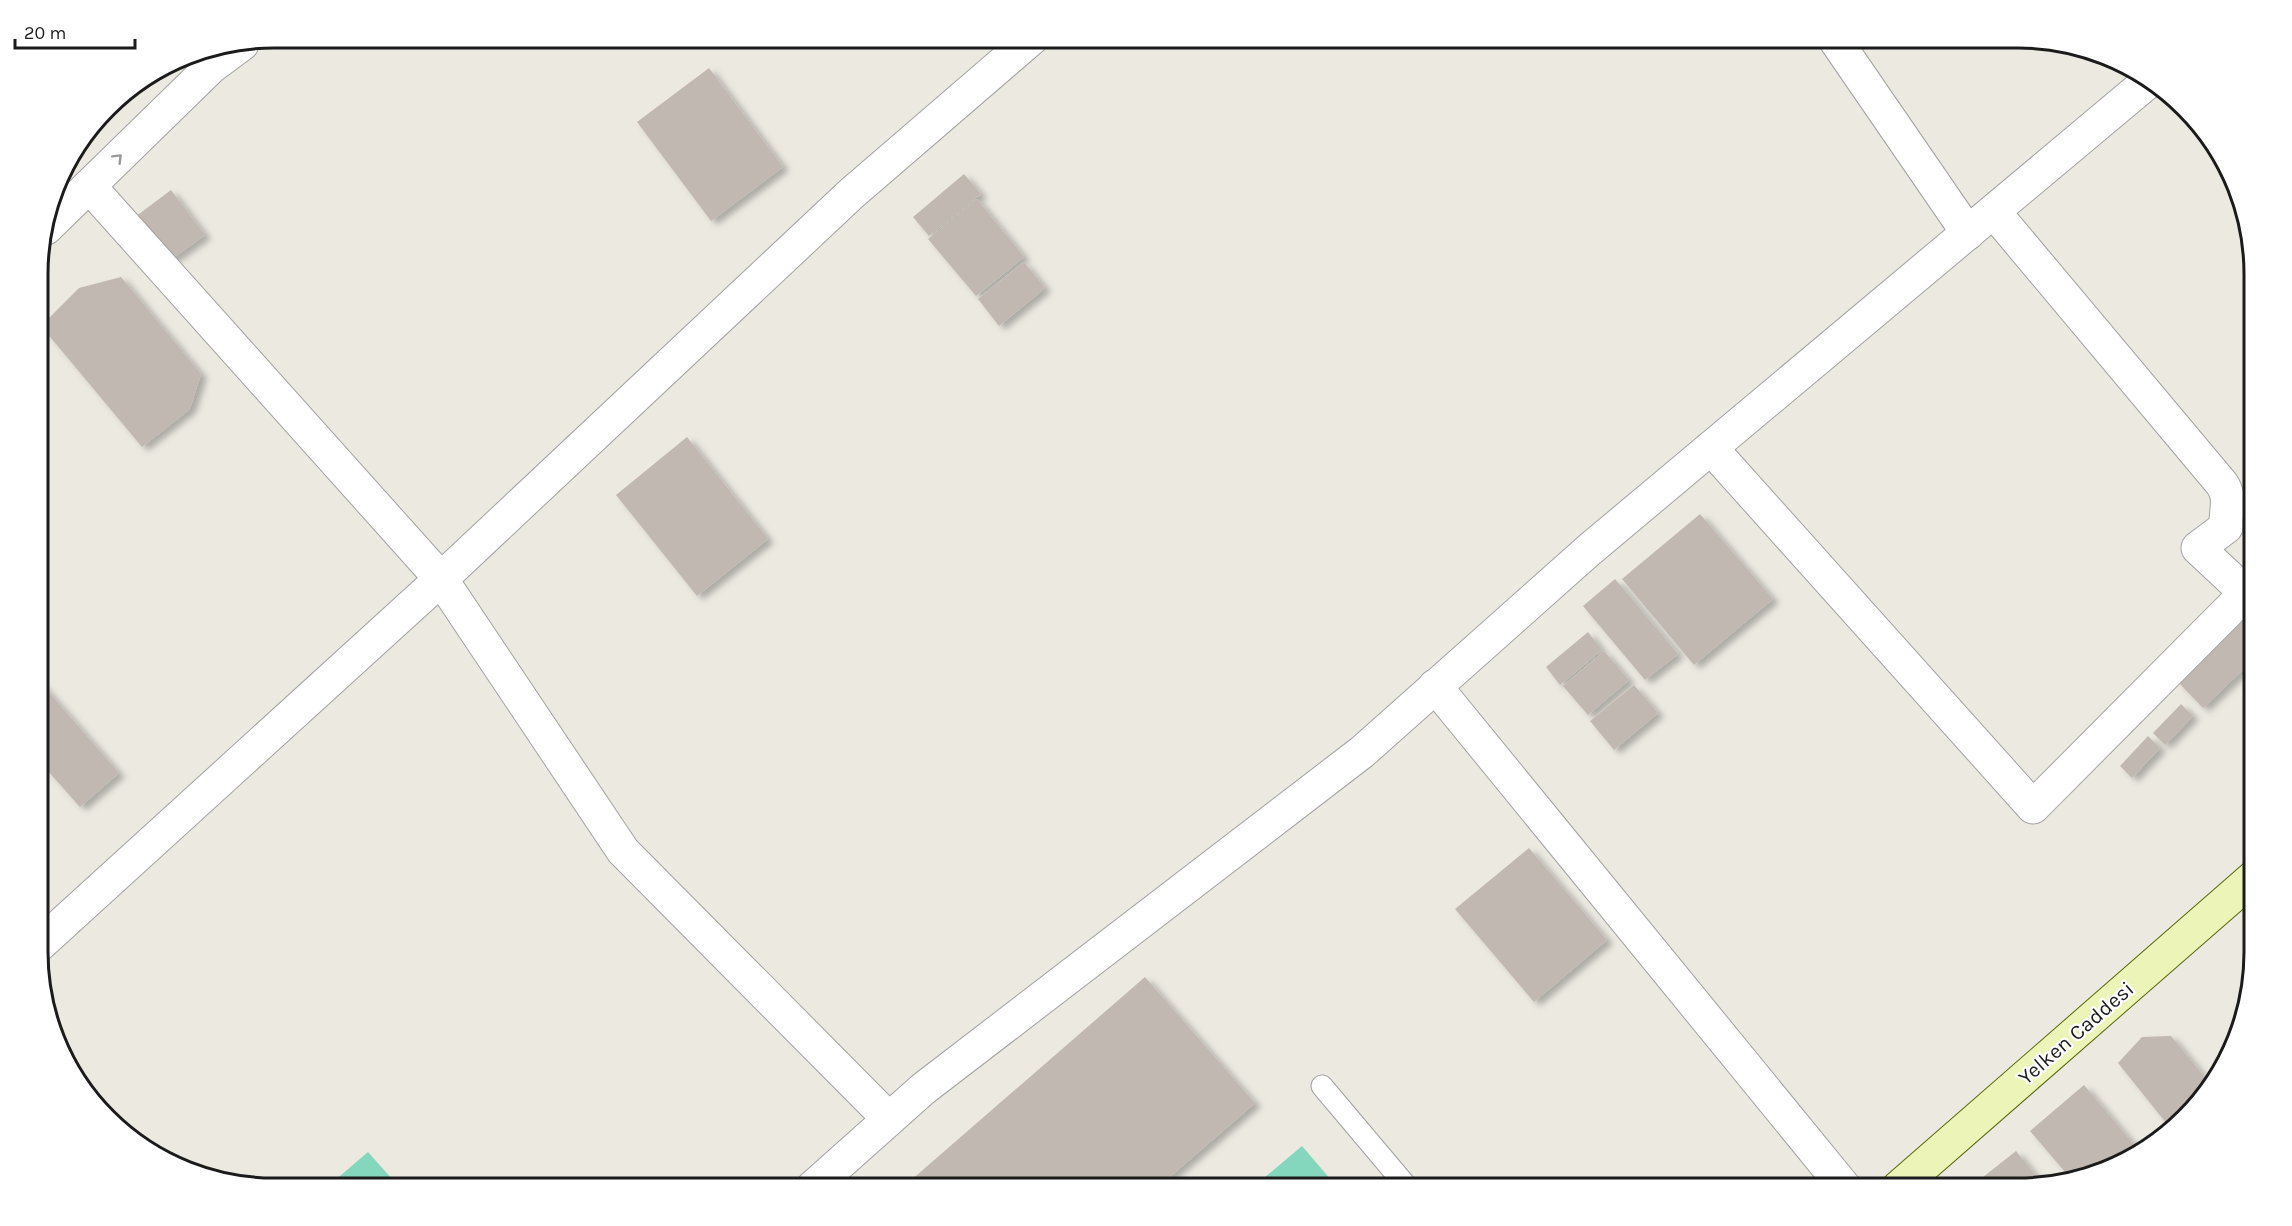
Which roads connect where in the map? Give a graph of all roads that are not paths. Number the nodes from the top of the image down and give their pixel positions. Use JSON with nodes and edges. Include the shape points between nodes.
{"nodes":[{"id":1,"x":1020,"y":48,"type":"edge"},
{"id":2,"x":1841,"y":48,"type":"edge"},
{"id":3,"x":231,"y":52,"type":"edge"},
{"id":4,"x":2143,"y":86,"type":"edge"},
{"id":5,"x":89,"y":186,"type":"junction"},
{"id":6,"x":1994,"y":212,"type":"junction"},
{"id":7,"x":55,"y":219,"type":"edge"},
{"id":8,"x":1968,"y":233,"type":"junction"},
{"id":9,"x":1711,"y":448,"type":"junction"},
{"id":10,"x":441,"y":579,"type":"junction"},
{"id":11,"x":2244,"y":591,"type":"edge"},
{"id":12,"x":2244,"y":603,"type":"edge"},
{"id":13,"x":1435,"y":687,"type":"junction"},
{"id":14,"x":2244,"y":886,"type":"edge"},
{"id":15,"x":48,"y":937,"type":"edge"},
{"id":16,"x":1322,"y":1086,"type":"dead end"},
{"id":17,"x":889,"y":1119,"type":"junction"},
{"id":18,"x":823,"y":1178,"type":"edge"},
{"id":19,"x":1400,"y":1178,"type":"edge"},
{"id":20,"x":1837,"y":1178,"type":"edge"},
{"id":21,"x":1909,"y":1178,"type":"edge"}],
"edges":[{"from":1,"to":10,"type":"street","via":[[851,194]]},
{"from":2,"to":8,"type":"street"},
{"from":5,"to":3,"type":"street","one_way":true},
{"from":4,"to":6,"type":"street"},
{"from":5,"to":7,"type":"street"},
{"from":5,"to":10,"type":"street"},
{"from":6,"to":8,"type":"street"},
{"from":6,"to":11,"type":"street","via":[[2228,493],[2226,527],[2198,548]]},
{"from":8,"to":9,"type":"street"},
{"from":9,"to":12,"type":"street","via":[[2033,807]]},
{"from":9,"to":13,"type":"street"},
{"from":10,"to":15,"type":"street"},
{"from":10,"to":17,"type":"street","via":[[623,851]]},
{"from":13,"to":17,"type":"street","via":[[1362,752]]},
{"from":13,"to":20,"type":"street"},
{"from":14,"to":21,"type":"street","name":"Yelken Caddesi"},
{"from":16,"to":19,"type":"lane"},
{"from":17,"to":18,"type":"street"}]}
